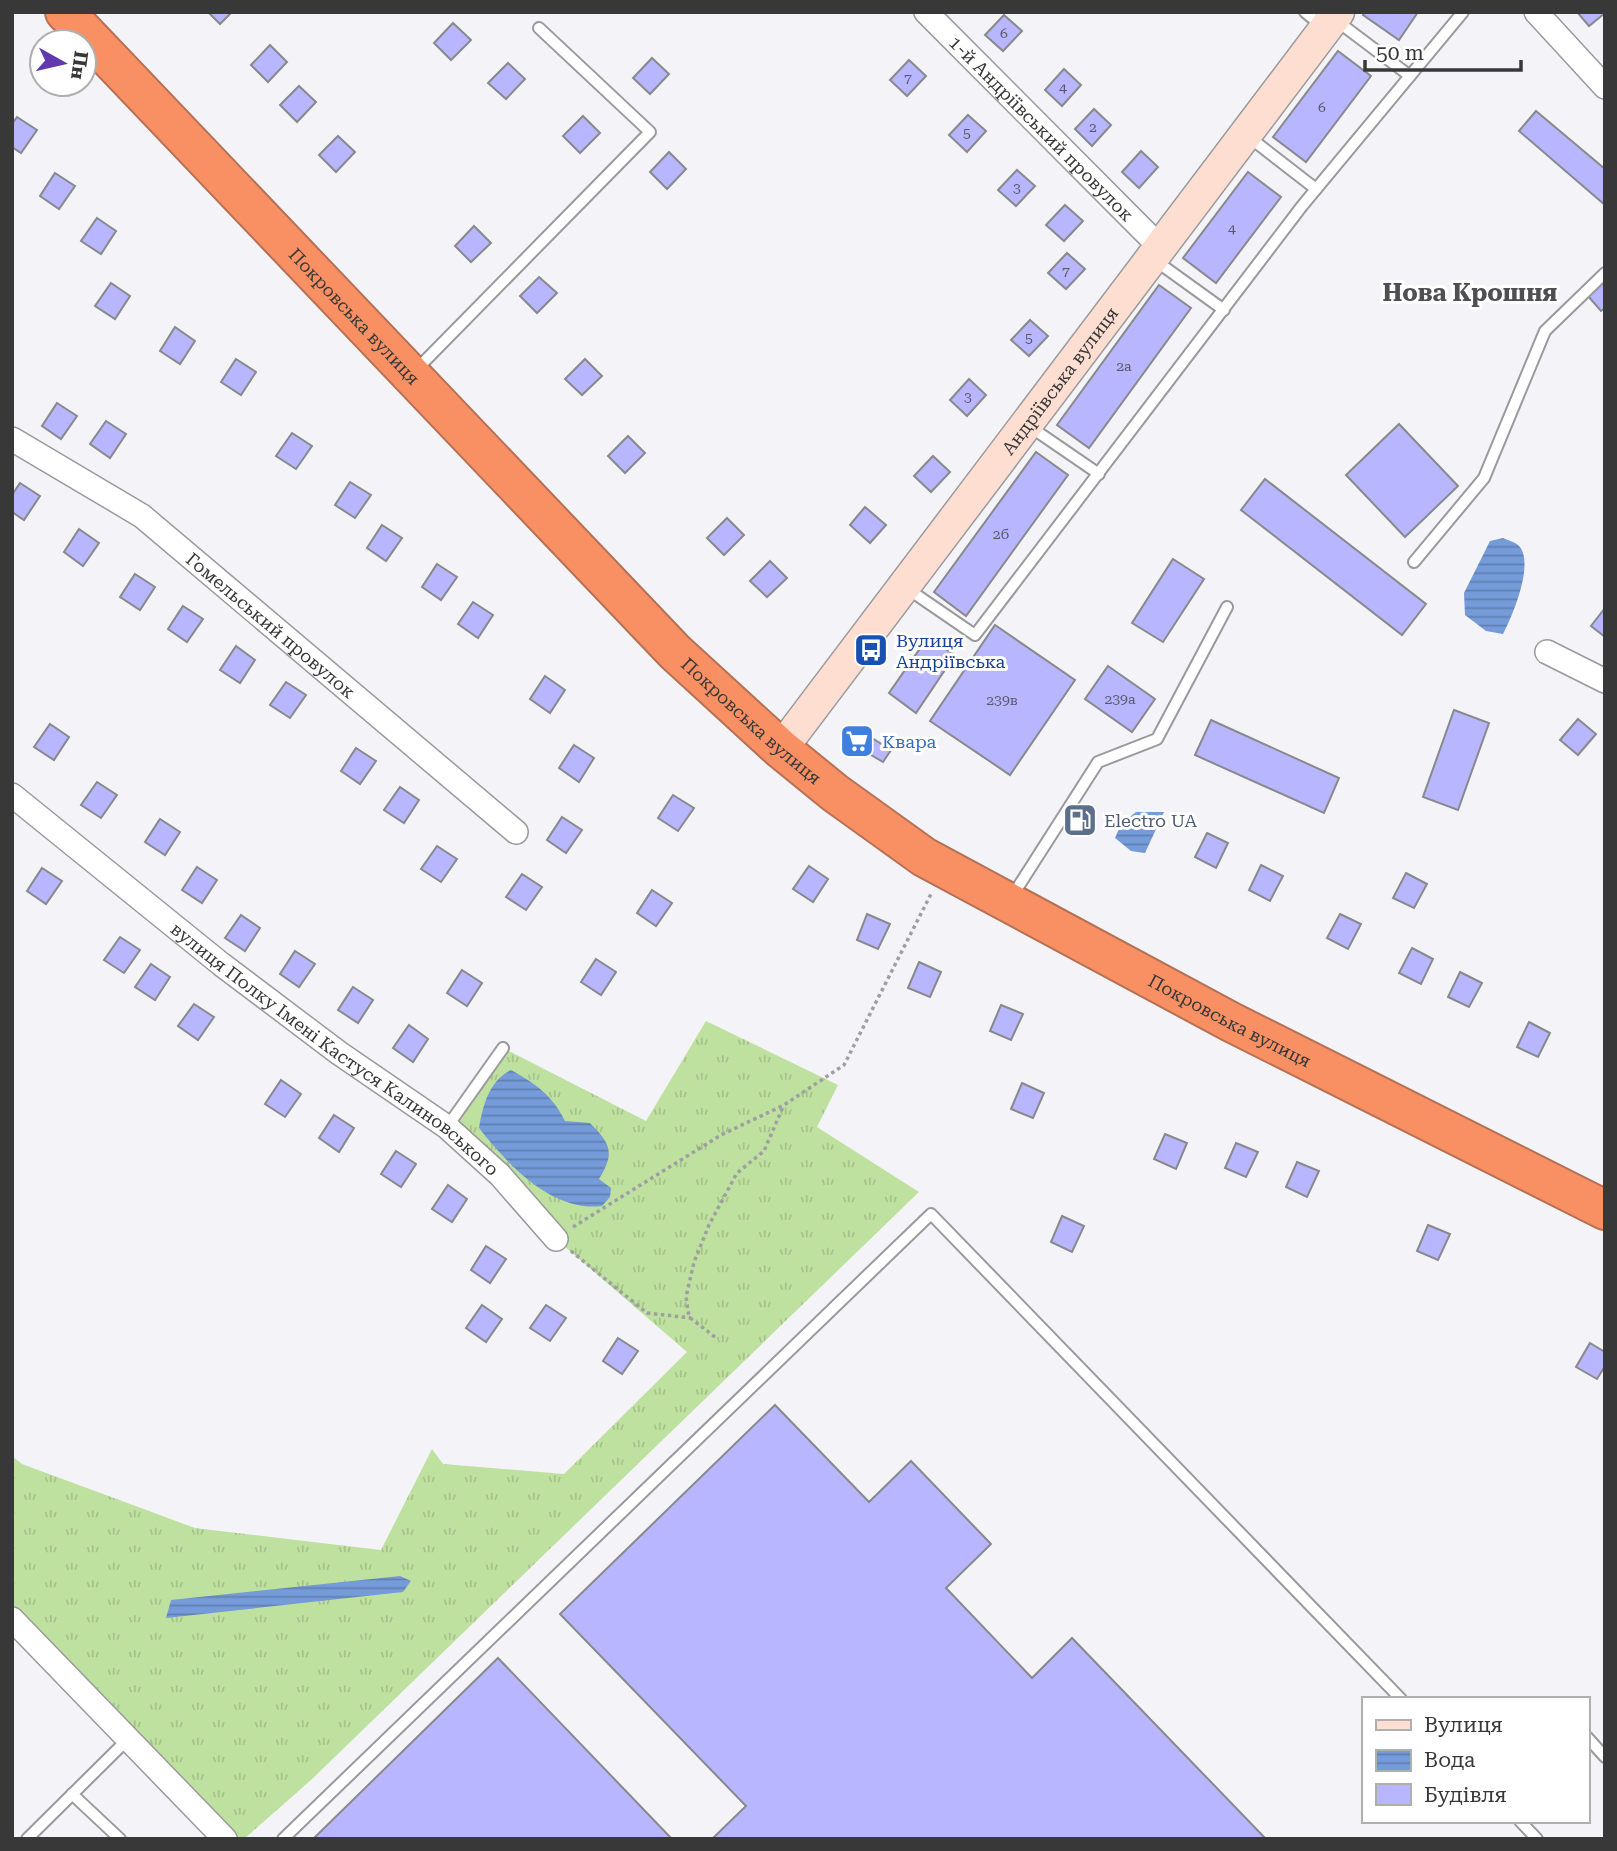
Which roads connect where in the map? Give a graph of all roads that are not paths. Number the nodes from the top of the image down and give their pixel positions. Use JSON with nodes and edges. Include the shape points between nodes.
{"nodes":[{"id":1,"x":65,"y":12,"type":"edge"},
{"id":2,"x":926,"y":12,"type":"edge"},
{"id":3,"x":1463,"y":12,"type":"edge"},
{"id":4,"x":1536,"y":12,"type":"edge"},
{"id":5,"x":1325,"y":18,"type":"edge"},
{"id":6,"x":539,"y":28,"type":"dead end"},
{"id":7,"x":1410,"y":76,"type":"junction"},
{"id":8,"x":1605,"y":87,"type":"edge"},
{"id":9,"x":1245,"y":134,"type":"junction"},
{"id":10,"x":1316,"y":189,"type":"junction"},
{"id":11,"x":1155,"y":251,"type":"junction"},
{"id":12,"x":1605,"y":273,"type":"edge"},
{"id":13,"x":1224,"y":310,"type":"junction"},
{"id":14,"x":411,"y":376,"type":"junction"},
{"id":15,"x":1025,"y":423,"type":"junction"},
{"id":16,"x":12,"y":439,"type":"edge"},
{"id":17,"x":1099,"y":474,"type":"junction"},
{"id":18,"x":1415,"y":562,"type":"dead end"},
{"id":19,"x":902,"y":586,"type":"junction"},
{"id":20,"x":1227,"y":607,"type":"dead end"},
{"id":21,"x":1548,"y":652,"type":"dead end"},
{"id":22,"x":1605,"y":681,"type":"edge"},
{"id":23,"x":781,"y":749,"type":"junction"},
{"id":24,"x":12,"y":795,"type":"edge"},
{"id":25,"x":516,"y":832,"type":"dead end"},
{"id":26,"x":1007,"y":903,"type":"junction"},
{"id":27,"x":503,"y":1048,"type":"dead end"},
{"id":28,"x":447,"y":1127,"type":"junction"},
{"id":29,"x":1605,"y":1210,"type":"edge"},
{"id":30,"x":556,"y":1238,"type":"road end"},
{"id":31,"x":12,"y":1619,"type":"edge"},
{"id":32,"x":1399,"y":1697,"type":"edge"},
{"id":33,"x":128,"y":1739,"type":"junction"},
{"id":34,"x":1589,"y":1739,"type":"edge"},
{"id":35,"x":1605,"y":1757,"type":"edge"},
{"id":36,"x":72,"y":1794,"type":"junction"},
{"id":37,"x":1522,"y":1823,"type":"edge"},
{"id":38,"x":27,"y":1839,"type":"edge"},
{"id":39,"x":120,"y":1839,"type":"edge"},
{"id":40,"x":225,"y":1839,"type":"edge"},
{"id":41,"x":283,"y":1839,"type":"edge"},
{"id":42,"x":1537,"y":1839,"type":"edge"}],
"edges":[{"from":1,"to":14,"type":"highway","name":"Покровська вулиця"},
{"from":2,"to":11,"type":"street","name":"1-й Андріївський провулок"},
{"from":3,"to":7,"type":"lane"},
{"from":4,"to":8,"type":"street"},
{"from":5,"to":7,"type":"lane"},
{"from":5,"to":9,"type":"street","name":"Андріївська вулиця"},
{"from":6,"to":14,"type":"lane","via":[[650,132]]},
{"from":7,"to":10,"type":"lane"},
{"from":9,"to":10,"type":"lane"},
{"from":9,"to":11,"type":"street","name":"Андріївська вулиця"},
{"from":10,"to":13,"type":"lane"},
{"from":11,"to":13,"type":"lane"},
{"from":11,"to":15,"type":"street","name":"Андріївська вулиця"},
{"from":12,"to":18,"type":"lane","via":[[1545,331],[1484,478]]},
{"from":13,"to":17,"type":"lane"},
{"from":14,"to":23,"type":"highway","name":"Покровська вулиця","via":[[675,652]]},
{"from":15,"to":17,"type":"lane"},
{"from":15,"to":19,"type":"street","name":"Андріївська вулиця"},
{"from":16,"to":25,"type":"street","name":"Гомельський провулок","via":[[142,516]]},
{"from":17,"to":19,"type":"lane","via":[[975,635]]},
{"from":19,"to":23,"type":"street","name":"Андріївська вулиця"},
{"from":20,"to":26,"type":"lane","via":[[1157,739],[1098,762]]},
{"from":21,"to":22,"type":"street"},
{"from":23,"to":26,"type":"highway","name":"Покровська вулиця","via":[[835,793],[945,869]]},
{"from":24,"to":28,"type":"street","name":"вулиця Полку Імені Кастуся Калиновського","via":[[221,964]]},
{"from":26,"to":29,"type":"highway","name":"Покровська вулиця"},
{"from":27,"to":28,"type":"lane"},
{"from":28,"to":30,"type":"street","name":"вулиця Полку Імені Кастуся Калиновського","via":[[500,1175]]},
{"from":31,"to":33,"type":"street"},
{"from":32,"to":41,"type":"lane","via":[[931,1214]]},
{"from":33,"to":36,"type":"lane"},
{"from":33,"to":40,"type":"street"},
{"from":34,"to":35,"type":"lane"},
{"from":36,"to":38,"type":"lane"},
{"from":36,"to":39,"type":"lane"},
{"from":37,"to":42,"type":"lane"}]}
